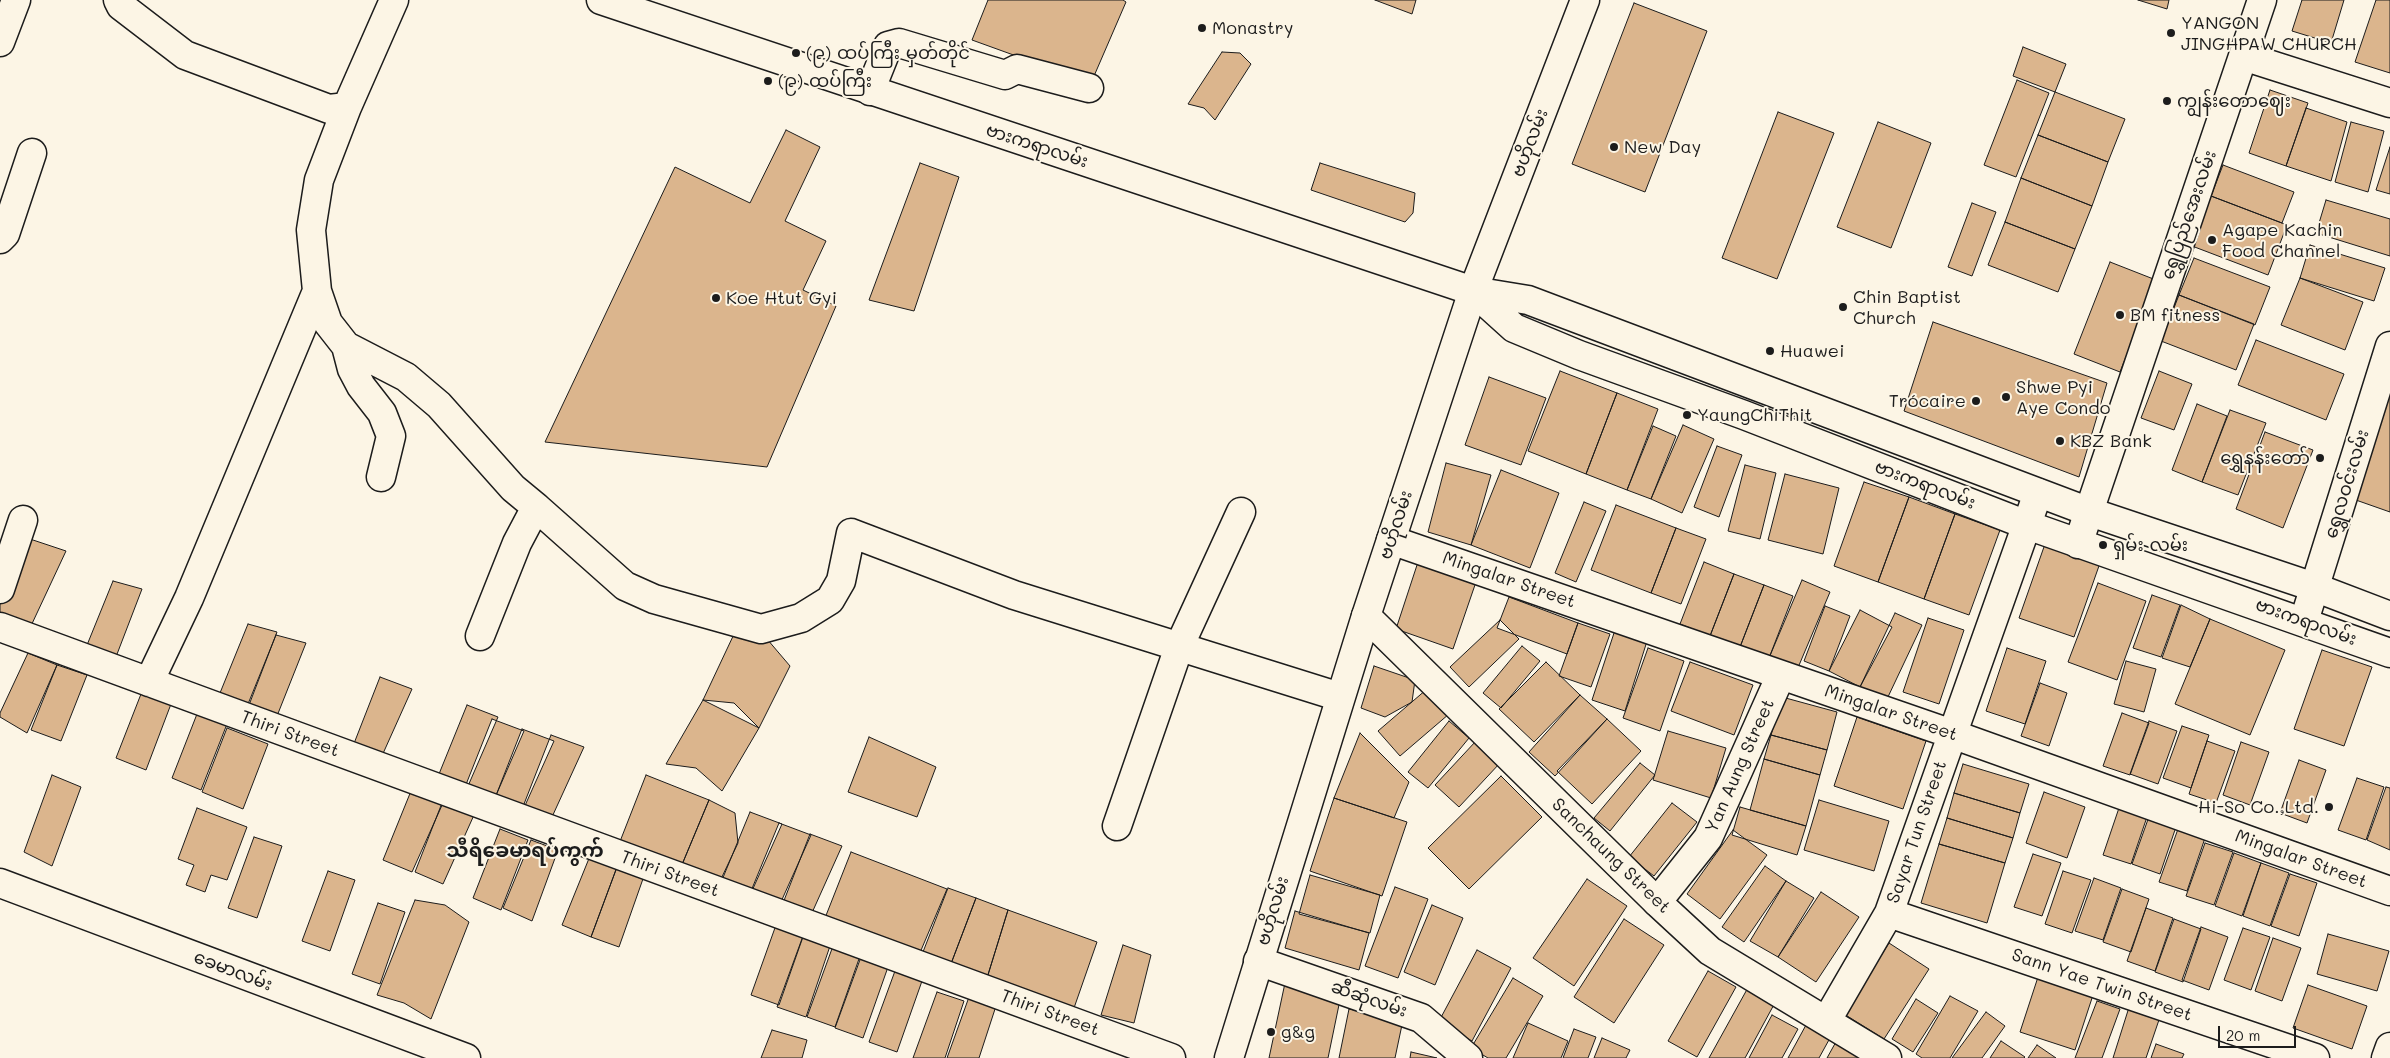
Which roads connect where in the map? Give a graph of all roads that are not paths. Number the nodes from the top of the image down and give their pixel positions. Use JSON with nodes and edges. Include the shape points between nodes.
{"nodes":[{"id":1,"x":16,"y":0,"type":"edge"},
{"id":2,"x":118,"y":0,"type":"edge"},
{"id":3,"x":394,"y":0,"type":"edge"},
{"id":4,"x":601,"y":0,"type":"edge"},
{"id":5,"x":1585,"y":0,"type":"edge"},
{"id":6,"x":2262,"y":0,"type":"edge"},
{"id":7,"x":0,"y":42,"type":"edge"},
{"id":8,"x":2243,"y":56,"type":"junction"},
{"id":9,"x":1089,"y":88,"type":"dead end"},
{"id":10,"x":870,"y":91,"type":"junction"},
{"id":11,"x":2390,"y":103,"type":"edge"},
{"id":12,"x":347,"y":106,"type":"junction"},
{"id":13,"x":32,"y":153,"type":"dead end"},
{"id":14,"x":0,"y":239,"type":"edge"},
{"id":15,"x":317,"y":291,"type":"junction"},
{"id":16,"x":1473,"y":291,"type":"junction"},
{"id":17,"x":346,"y":346,"type":"junction"},
{"id":18,"x":2390,"y":346,"type":"edge"},
{"id":19,"x":381,"y":477,"type":"dead end"},
{"id":20,"x":2038,"y":493,"type":"junction"},
{"id":21,"x":536,"y":507,"type":"junction"},
{"id":22,"x":2087,"y":511,"type":"junction"},
{"id":23,"x":1241,"y":512,"type":"dead end"},
{"id":24,"x":23,"y":520,"type":"dead end"},
{"id":25,"x":2027,"y":525,"type":"junction"},
{"id":26,"x":1391,"y":540,"type":"junction"},
{"id":27,"x":2078,"y":544,"type":"junction"},
{"id":28,"x":2314,"y":587,"type":"junction"},
{"id":29,"x":0,"y":589,"type":"edge"},
{"id":30,"x":1366,"y":616,"type":"junction"},
{"id":31,"x":2390,"y":616,"type":"edge"},
{"id":32,"x":2304,"y":621,"type":"junction"},
{"id":33,"x":0,"y":627,"type":"edge"},
{"id":34,"x":480,"y":636,"type":"dead end"},
{"id":35,"x":1179,"y":647,"type":"junction"},
{"id":36,"x":2390,"y":653,"type":"edge"},
{"id":37,"x":1781,"y":675,"type":"junction"},
{"id":38,"x":149,"y":682,"type":"junction"},
{"id":39,"x":1340,"y":697,"type":"junction"},
{"id":40,"x":1952,"y":734,"type":"junction"},
{"id":41,"x":1117,"y":826,"type":"dead end"},
{"id":42,"x":0,"y":883,"type":"edge"},
{"id":43,"x":2390,"y":891,"type":"edge"},
{"id":44,"x":1657,"y":902,"type":"junction"},
{"id":45,"x":1889,"y":913,"type":"junction"},
{"id":46,"x":1258,"y":961,"type":"junction"},
{"id":47,"x":1827,"y":1020,"type":"junction"},
{"id":48,"x":2390,"y":1047,"type":"edge"},
{"id":49,"x":466,"y":1058,"type":"edge"},
{"id":50,"x":1171,"y":1058,"type":"edge"},
{"id":51,"x":1229,"y":1058,"type":"edge"},
{"id":52,"x":1468,"y":1058,"type":"edge"},
{"id":53,"x":1887,"y":1058,"type":"edge"},
{"id":54,"x":2315,"y":1058,"type":"edge"},
{"id":55,"x":2386,"y":1058,"type":"edge"}],
"edges":[{"from":1,"to":7,"type":"street"},
{"from":2,"to":12,"type":"street","via":[[121,6],[185,55],[329,109]]},
{"from":3,"to":12,"type":"street"},
{"from":4,"to":10,"type":"street","name":"ဗားကရာလမ်း"},
{"from":5,"to":16,"type":"street","name":"ဗဟိုလမ်း"},
{"from":6,"to":8,"type":"street","name":"ရွှေပြည်အေးလမ်း"},
{"from":8,"to":11,"type":"street"},
{"from":8,"to":22,"type":"street","name":"ရွှေပြည်အေးလမ်း"},
{"from":9,"to":10,"type":"street","via":[[1017,69],[1005,74],[899,43],[888,46]]},
{"from":10,"to":16,"type":"street","name":"ဗားကရာလမ်း"},
{"from":12,"to":15,"type":"street","via":[[319,180],[312,222]]},
{"from":13,"to":14,"type":"street","via":[[5,234]]},
{"from":15,"to":17,"type":"street","via":[[328,323]]},
{"from":15,"to":38,"type":"street","via":[[189,598]]},
{"from":16,"to":20,"type":"street","name":"ဗားကရာလမ်း","via":[[1528,300]]},
{"from":16,"to":25,"type":"street","name":"ဗားကရာလမ်း","via":[[1514,328]]},
{"from":16,"to":26,"type":"street","name":"ဗဟိုလမ်း"},
{"from":17,"to":19,"type":"street","via":[[352,369],[382,413],[391,436]]},
{"from":17,"to":21,"type":"street","via":[[406,377],[439,405],[513,488]]},
{"from":18,"to":28,"type":"street","name":"ရွှေလဝင်းလမ်း"},
{"from":20,"to":22,"type":"street","name":"ဗားကရာလမ်း"},
{"from":20,"to":25,"type":"street","name":"Sayar Tun Street"},
{"from":21,"to":34,"type":"street","via":[[517,543]]},
{"from":21,"to":35,"type":"street","via":[[625,586],[654,599],[761,629],[801,618],[830,600],[841,581],[851,533],[1014,595]]},
{"from":22,"to":27,"type":"street","name":"ရွှေပြည်အေးလမ်း"},
{"from":22,"to":28,"type":"street","name":"ဗားကရာလမ်း"},
{"from":23,"to":35,"type":"street"},
{"from":24,"to":29,"type":"street"},
{"from":25,"to":27,"type":"street","name":"ဗားကရာလမ်း"},
{"from":25,"to":40,"type":"street","name":"Sayar Tun Street"},
{"from":26,"to":30,"type":"street","name":"ဗဟိုလမ်း"},
{"from":26,"to":37,"type":"street","name":"Mingalar Street"},
{"from":27,"to":32,"type":"street","name":"ဗားကရာလမ်း"},
{"from":28,"to":31,"type":"street","name":"ဗားကရာလမ်း"},
{"from":28,"to":32,"type":"street","name":"ရွှေလဝင်းလမ်း"},
{"from":30,"to":39,"type":"street","name":"ဗဟိုလမ်း"},
{"from":30,"to":44,"type":"street","name":"Sanchaung Street"},
{"from":32,"to":36,"type":"street","name":"ဗားကရာလမ်း"},
{"from":33,"to":38,"type":"street","name":"Thiri Street"},
{"from":35,"to":39,"type":"street"},
{"from":35,"to":41,"type":"street"},
{"from":37,"to":40,"type":"street","name":"Mingalar Street"},
{"from":37,"to":44,"type":"street","name":"Yan Aung Street","via":[[1708,838]]},
{"from":38,"to":50,"type":"street","name":"Thiri Street"},
{"from":39,"to":46,"type":"street","name":"ဗဟိုလမ်း"},
{"from":40,"to":43,"type":"street","name":"Mingalar Street"},
{"from":40,"to":45,"type":"street","name":"Sayar Tun Street"},
{"from":42,"to":49,"type":"street","name":"ခေမာလမ်း"},
{"from":44,"to":47,"type":"street","name":"Sanchaung Street","via":[[1710,951]]},
{"from":45,"to":47,"type":"street","name":"Sayar Tun Street"},
{"from":45,"to":54,"type":"street","name":"Sann Yae Twin Street"},
{"from":46,"to":51,"type":"street","name":"ဗဟိုလမ်း"},
{"from":46,"to":52,"type":"street","name":"ဆီဆုံလမ်း","via":[[1421,1018]]},
{"from":47,"to":53,"type":"street","name":"Sanchaung Street"},
{"from":48,"to":55,"type":"street"}]}
